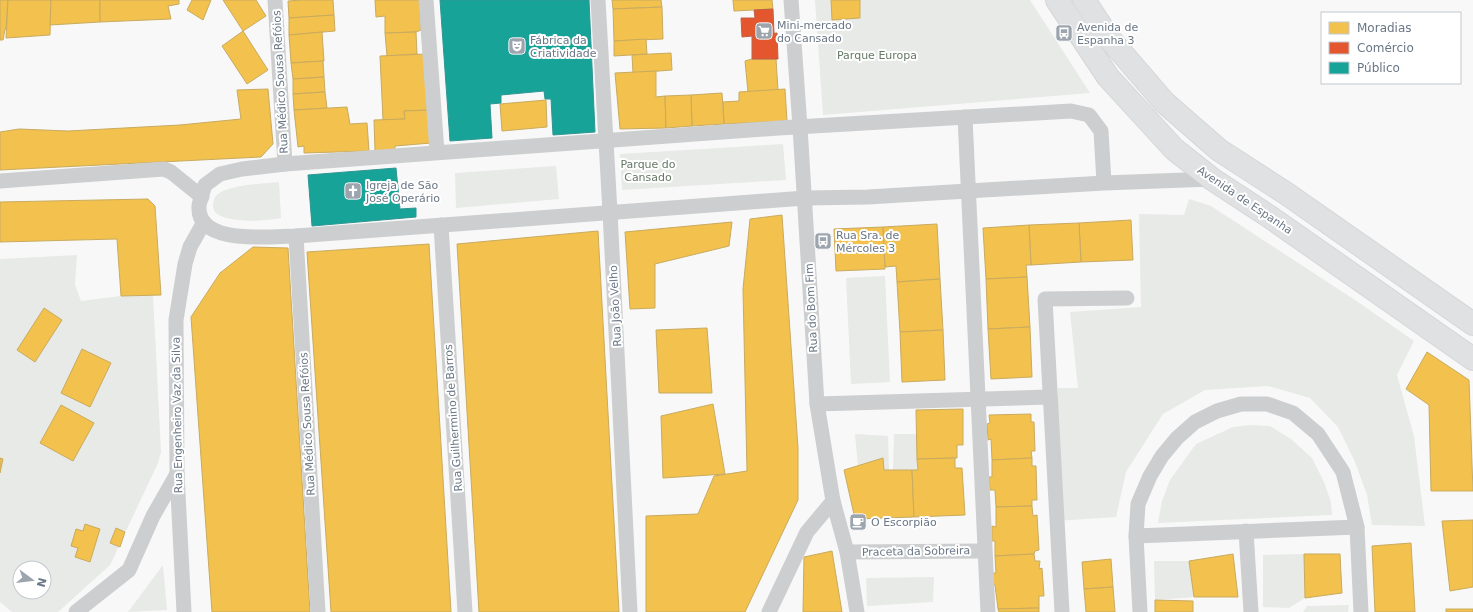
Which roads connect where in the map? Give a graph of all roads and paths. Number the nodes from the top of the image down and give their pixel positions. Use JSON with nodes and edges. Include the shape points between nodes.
{"nodes":[{"id":1,"x":275,"y":0,"type":"edge"},
{"id":2,"x":426,"y":0,"type":"edge"},
{"id":3,"x":598,"y":0,"type":"edge"},
{"id":4,"x":791,"y":0,"type":"edge"},
{"id":5,"x":1057,"y":0,"type":"edge"},
{"id":6,"x":1084,"y":0,"type":"edge"},
{"id":7,"x":965,"y":117,"type":"junction"},
{"id":8,"x":800,"y":127,"type":"junction"},
{"id":9,"x":606,"y":140,"type":"junction"},
{"id":10,"x":437,"y":152,"type":"junction"},
{"id":11,"x":285,"y":164,"type":"junction"},
{"id":12,"x":1212,"y":179,"type":"junction"},
{"id":13,"x":0,"y":180,"type":"edge"},
{"id":14,"x":1104,"y":183,"type":"junction"},
{"id":15,"x":969,"y":191,"type":"junction"},
{"id":16,"x":202,"y":197,"type":"junction"},
{"id":17,"x":805,"y":198,"type":"junction"},
{"id":18,"x":610,"y":212,"type":"junction"},
{"id":19,"x":204,"y":222,"type":"junction"},
{"id":20,"x":441,"y":225,"type":"junction"},
{"id":21,"x":296,"y":236,"type":"junction"},
{"id":22,"x":1127,"y":298,"type":"dead end"},
{"id":23,"x":1473,"y":324,"type":"edge"},
{"id":24,"x":1473,"y":359,"type":"edge"},
{"id":25,"x":1050,"y":397,"type":"junction"},
{"id":26,"x":979,"y":399,"type":"junction"},
{"id":27,"x":817,"y":404,"type":"junction"},
{"id":28,"x":177,"y":473,"type":"junction"},
{"id":29,"x":833,"y":501,"type":"junction"},
{"id":30,"x":1357,"y":527,"type":"junction"},
{"id":31,"x":1246,"y":531,"type":"junction"},
{"id":32,"x":1136,"y":536,"type":"junction"},
{"id":33,"x":984,"y":551,"type":"junction"},
{"id":34,"x":847,"y":552,"type":"junction"},
{"id":35,"x":76,"y":612,"type":"edge"},
{"id":36,"x":184,"y":612,"type":"edge"},
{"id":37,"x":318,"y":612,"type":"edge"},
{"id":38,"x":465,"y":612,"type":"edge"},
{"id":39,"x":630,"y":612,"type":"edge"},
{"id":40,"x":769,"y":612,"type":"edge"},
{"id":41,"x":858,"y":612,"type":"edge"},
{"id":42,"x":988,"y":612,"type":"edge"},
{"id":43,"x":1062,"y":612,"type":"edge"},
{"id":44,"x":1140,"y":612,"type":"edge"},
{"id":45,"x":1251,"y":612,"type":"edge"},
{"id":46,"x":1361,"y":612,"type":"edge"}],
"edges":[{"from":1,"to":11,"type":"street","name":"Rua Médico Sousa Refóios"},
{"from":2,"to":10,"type":"street"},
{"from":3,"to":9,"type":"street","name":"Rua João Velho"},
{"from":4,"to":8,"type":"street","name":"Rua do Bom Fim"},
{"from":5,"to":12,"type":"main road","name":"Avenida de Espanha","via":[[1108,77],[1174,149]]},
{"from":6,"to":23,"type":"main road","via":[[1109,38],[1164,102],[1219,150],[1287,194]]},
{"from":7,"to":8,"type":"street"},
{"from":7,"to":14,"type":"street","via":[[1071,111],[1089,116],[1101,131]]},
{"from":7,"to":15,"type":"street"},
{"from":8,"to":9,"type":"street"},
{"from":8,"to":17,"type":"street","name":"Rua do Bom Fim"},
{"from":9,"to":10,"type":"street"},
{"from":9,"to":18,"type":"street","name":"Rua João Velho"},
{"from":10,"to":11,"type":"street"},
{"from":11,"to":16,"type":"street","via":[[220,174],[205,185]]},
{"from":12,"to":14,"type":"street"},
{"from":12,"to":24,"type":"main road","name":"Avenida de Espanha"},
{"from":13,"to":16,"type":"street","via":[[164,169]]},
{"from":14,"to":15,"type":"street"},
{"from":15,"to":17,"type":"street"},
{"from":15,"to":26,"type":"street"},
{"from":16,"to":19,"type":"street","via":[[199,206]]},
{"from":17,"to":18,"type":"street"},
{"from":17,"to":27,"type":"street","name":"Rua do Bom Fim"},
{"from":18,"to":20,"type":"street"},
{"from":18,"to":39,"type":"street","name":"Rua João Velho"},
{"from":19,"to":21,"type":"street","via":[[214,232],[232,236]]},
{"from":19,"to":28,"type":"street","name":"Rua Engenheiro Vaz da Silva","via":[[190,247],[185,264],[176,320]]},
{"from":20,"to":21,"type":"street"},
{"from":20,"to":38,"type":"street","name":"Rua Guilhermino de Barros"},
{"from":21,"to":37,"type":"street","name":"Rua Médico Sousa Refóios"},
{"from":22,"to":25,"type":"street","via":[[1045,299]]},
{"from":25,"to":26,"type":"street"},
{"from":25,"to":43,"type":"street"},
{"from":26,"to":27,"type":"street"},
{"from":26,"to":33,"type":"street"},
{"from":27,"to":29,"type":"street","name":"Rua do Bom Fim"},
{"from":28,"to":35,"type":"street","via":[[129,570]]},
{"from":28,"to":36,"type":"street","name":"Rua Engenheiro Vaz da Silva"},
{"from":29,"to":34,"type":"street","name":"Rua do Bom Fim"},
{"from":29,"to":40,"type":"street","via":[[807,532]]},
{"from":30,"to":31,"type":"street"},
{"from":30,"to":32,"type":"street","via":[[1343,472],[1318,434],[1293,413],[1267,404],[1241,404],[1216,411],[1195,422],[1176,438],[1150,476],[1138,504]]},
{"from":30,"to":46,"type":"street"},
{"from":31,"to":32,"type":"street"},
{"from":31,"to":45,"type":"street"},
{"from":32,"to":44,"type":"street"},
{"from":33,"to":34,"type":"street","name":"Praceta da Sobreira"},
{"from":33,"to":42,"type":"street"},
{"from":34,"to":41,"type":"street","name":"Rua do Bom Fim"}]}
